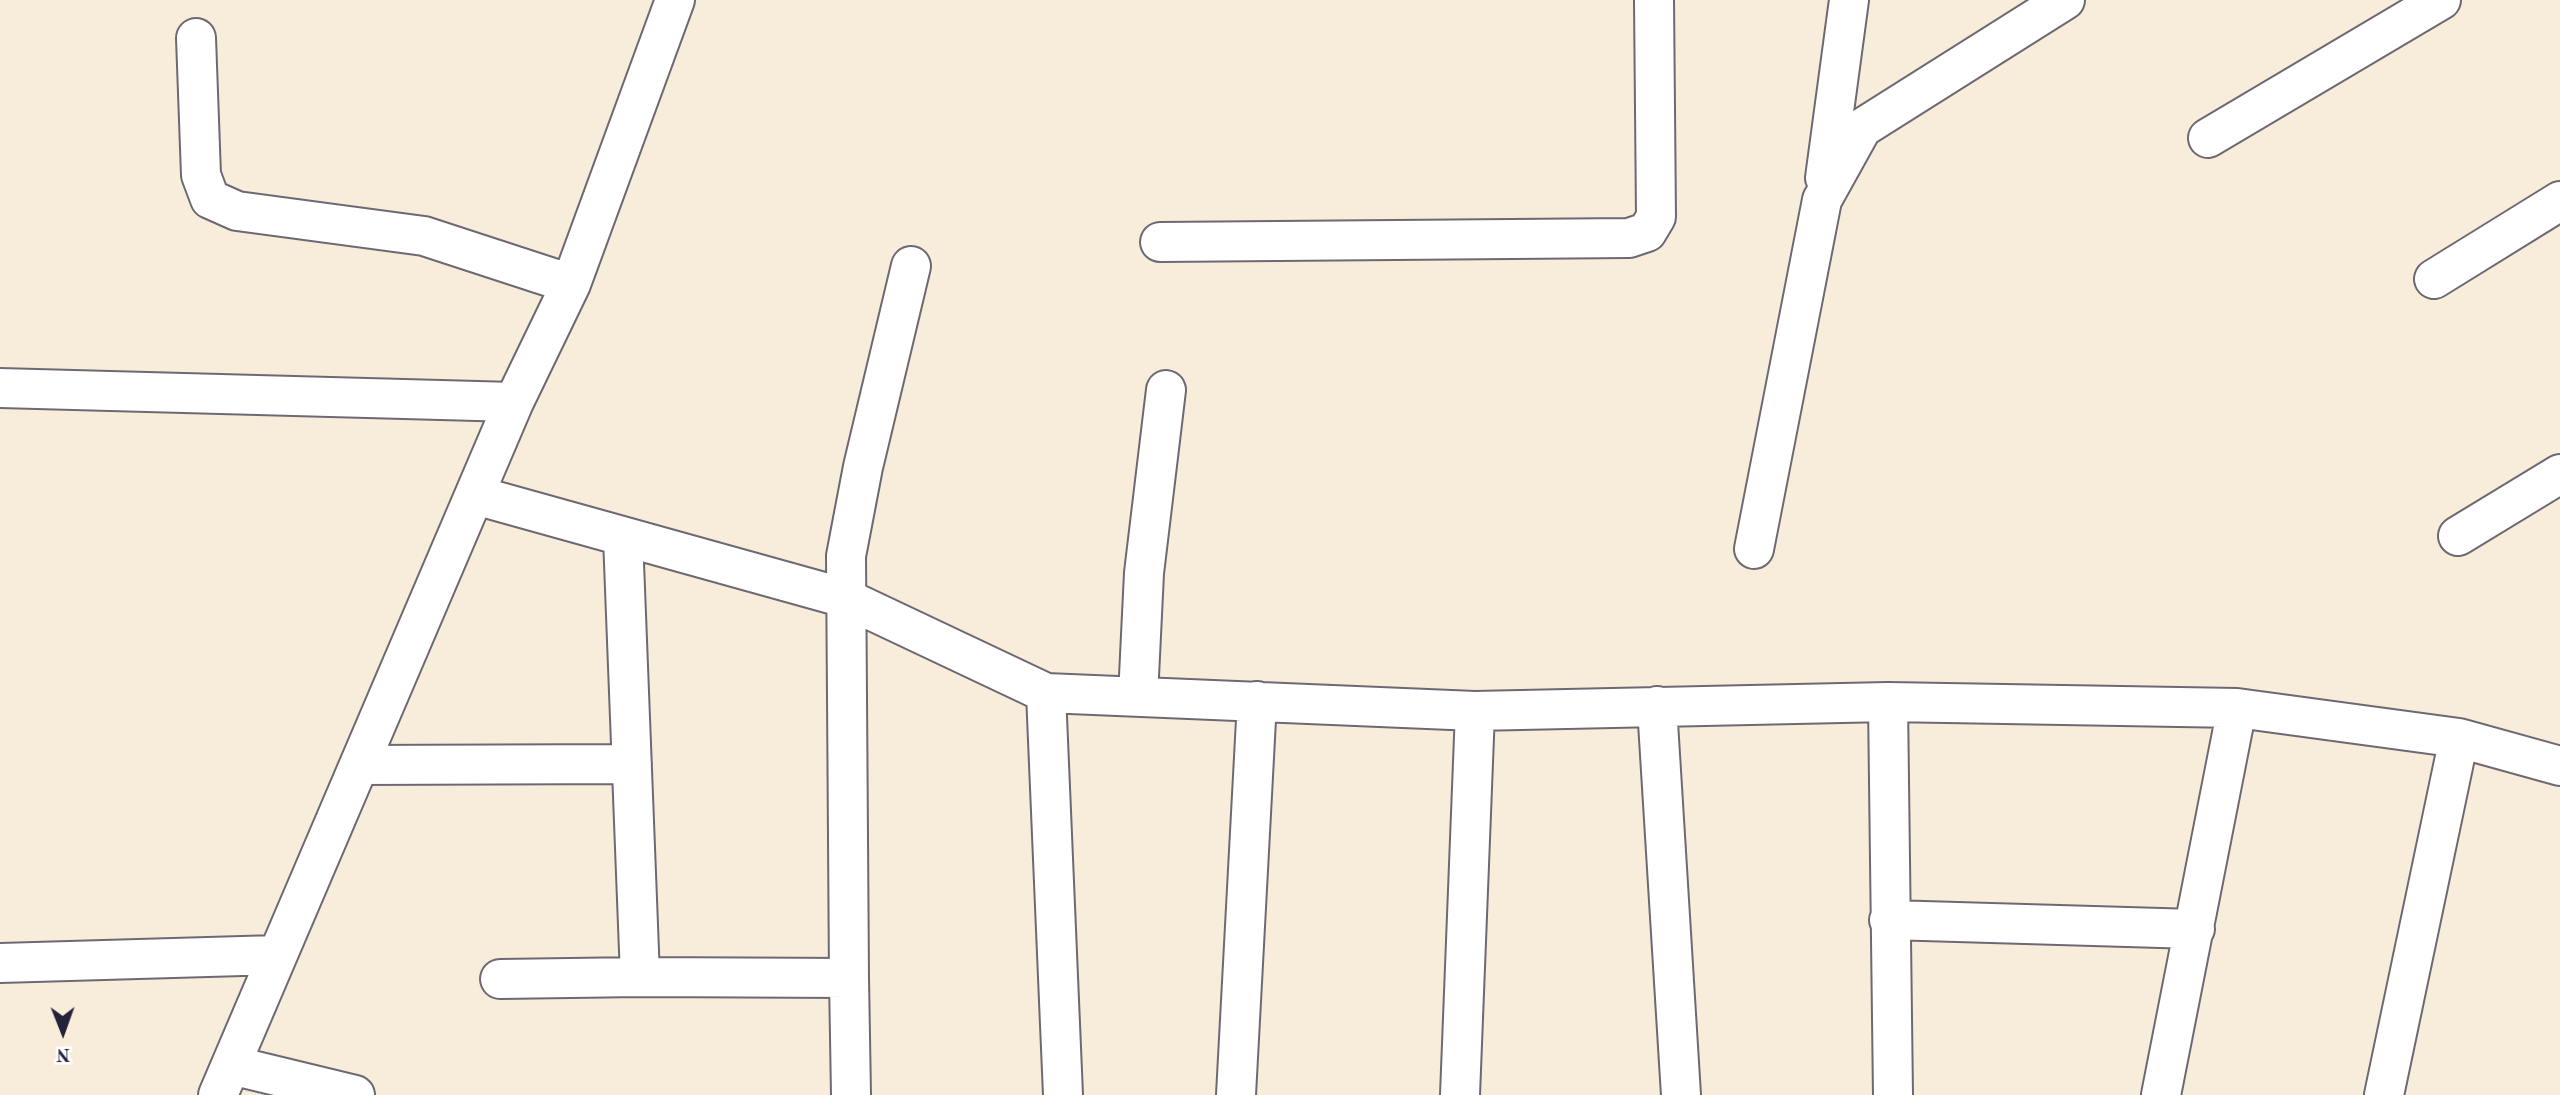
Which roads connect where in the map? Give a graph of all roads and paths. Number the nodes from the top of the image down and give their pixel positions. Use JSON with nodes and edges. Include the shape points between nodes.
{"nodes":[{"id":1,"x":674,"y":0,"type":"edge"},
{"id":2,"x":1654,"y":0,"type":"edge"},
{"id":3,"x":1849,"y":0,"type":"edge"},
{"id":4,"x":2066,"y":0,"type":"edge"},
{"id":5,"x":2441,"y":0,"type":"edge"},
{"id":6,"x":196,"y":38,"type":"dead end"},
{"id":7,"x":2208,"y":138,"type":"dead end"},
{"id":8,"x":1822,"y":200,"type":"junction"},
{"id":9,"x":2560,"y":201,"type":"edge"},
{"id":10,"x":1160,"y":242,"type":"dead end"},
{"id":11,"x":911,"y":266,"type":"dead end"},
{"id":12,"x":2434,"y":279,"type":"dead end"},
{"id":13,"x":571,"y":284,"type":"junction"},
{"id":14,"x":0,"y":388,"type":"edge"},
{"id":15,"x":1166,"y":390,"type":"dead end"},
{"id":16,"x":514,"y":402,"type":"junction"},
{"id":17,"x":2560,"y":474,"type":"edge"},
{"id":18,"x":475,"y":495,"type":"junction"},
{"id":19,"x":2458,"y":536,"type":"dead end"},
{"id":20,"x":623,"y":537,"type":"junction"},
{"id":21,"x":1754,"y":549,"type":"dead end"},
{"id":22,"x":845,"y":598,"type":"junction"},
{"id":23,"x":1046,"y":693,"type":"junction"},
{"id":24,"x":1138,"y":697,"type":"junction"},
{"id":25,"x":1257,"y":701,"type":"junction"},
{"id":26,"x":1888,"y":702,"type":"junction"},
{"id":27,"x":1657,"y":706,"type":"junction"},
{"id":28,"x":2237,"y":708,"type":"junction"},
{"id":29,"x":1475,"y":712,"type":"junction"},
{"id":30,"x":2459,"y":738,"type":"junction"},
{"id":31,"x":2552,"y":757,"type":"edge"},
{"id":32,"x":632,"y":764,"type":"junction"},
{"id":33,"x":360,"y":765,"type":"junction"},
{"id":34,"x":1889,"y":920,"type":"junction"},
{"id":35,"x":2195,"y":929,"type":"junction"},
{"id":36,"x":277,"y":955,"type":"junction"},
{"id":37,"x":0,"y":963,"type":"edge"},
{"id":38,"x":640,"y":977,"type":"junction"},
{"id":39,"x":849,"y":978,"type":"junction"},
{"id":40,"x":500,"y":979,"type":"dead end"},
{"id":41,"x":224,"y":1080,"type":"edge"},
{"id":42,"x":355,"y":1095,"type":"edge"},
{"id":43,"x":851,"y":1095,"type":"edge"},
{"id":44,"x":1063,"y":1095,"type":"edge"},
{"id":45,"x":1236,"y":1095,"type":"edge"},
{"id":46,"x":1460,"y":1095,"type":"edge"},
{"id":47,"x":1681,"y":1095,"type":"edge"},
{"id":48,"x":1893,"y":1095,"type":"edge"},
{"id":49,"x":2161,"y":1095,"type":"edge"},
{"id":50,"x":2384,"y":1095,"type":"edge"}],
"edges":[{"from":1,"to":13,"type":"street"},
{"from":2,"to":10,"type":"street","via":[[1656,217],[1647,232],[1629,238]]},
{"from":3,"to":8,"type":"street"},
{"from":4,"to":8,"type":"street","via":[[1862,128]]},
{"from":5,"to":7,"type":"street"},
{"from":6,"to":13,"type":"street","via":[[201,175],[210,199],[237,211],[424,236]]},
{"from":8,"to":21,"type":"street"},
{"from":9,"to":12,"type":"street"},
{"from":11,"to":22,"type":"street","via":[[863,467],[846,556]]},
{"from":13,"to":16,"type":"street"},
{"from":14,"to":16,"type":"street"},
{"from":15,"to":24,"type":"street","via":[[1144,573]]},
{"from":16,"to":18,"type":"street"},
{"from":17,"to":19,"type":"street"},
{"from":18,"to":20,"type":"street"},
{"from":18,"to":33,"type":"street"},
{"from":20,"to":22,"type":"street"},
{"from":20,"to":32,"type":"street"},
{"from":22,"to":23,"type":"street"},
{"from":22,"to":39,"type":"street"},
{"from":23,"to":24,"type":"street"},
{"from":23,"to":44,"type":"street"},
{"from":24,"to":25,"type":"street"},
{"from":25,"to":29,"type":"street"},
{"from":25,"to":45,"type":"street"},
{"from":26,"to":27,"type":"street"},
{"from":26,"to":28,"type":"street"},
{"from":26,"to":34,"type":"street"},
{"from":27,"to":29,"type":"street"},
{"from":27,"to":47,"type":"street"},
{"from":28,"to":30,"type":"street"},
{"from":28,"to":35,"type":"street"},
{"from":29,"to":46,"type":"street"},
{"from":30,"to":31,"type":"street"},
{"from":30,"to":50,"type":"street"},
{"from":32,"to":33,"type":"street"},
{"from":32,"to":38,"type":"street"},
{"from":33,"to":36,"type":"street"},
{"from":34,"to":35,"type":"street"},
{"from":34,"to":48,"type":"street"},
{"from":35,"to":49,"type":"street"},
{"from":36,"to":37,"type":"street"},
{"from":36,"to":41,"type":"street"},
{"from":38,"to":39,"type":"street"},
{"from":38,"to":40,"type":"street"},
{"from":39,"to":43,"type":"street"},
{"from":41,"to":42,"type":"street"}]}
